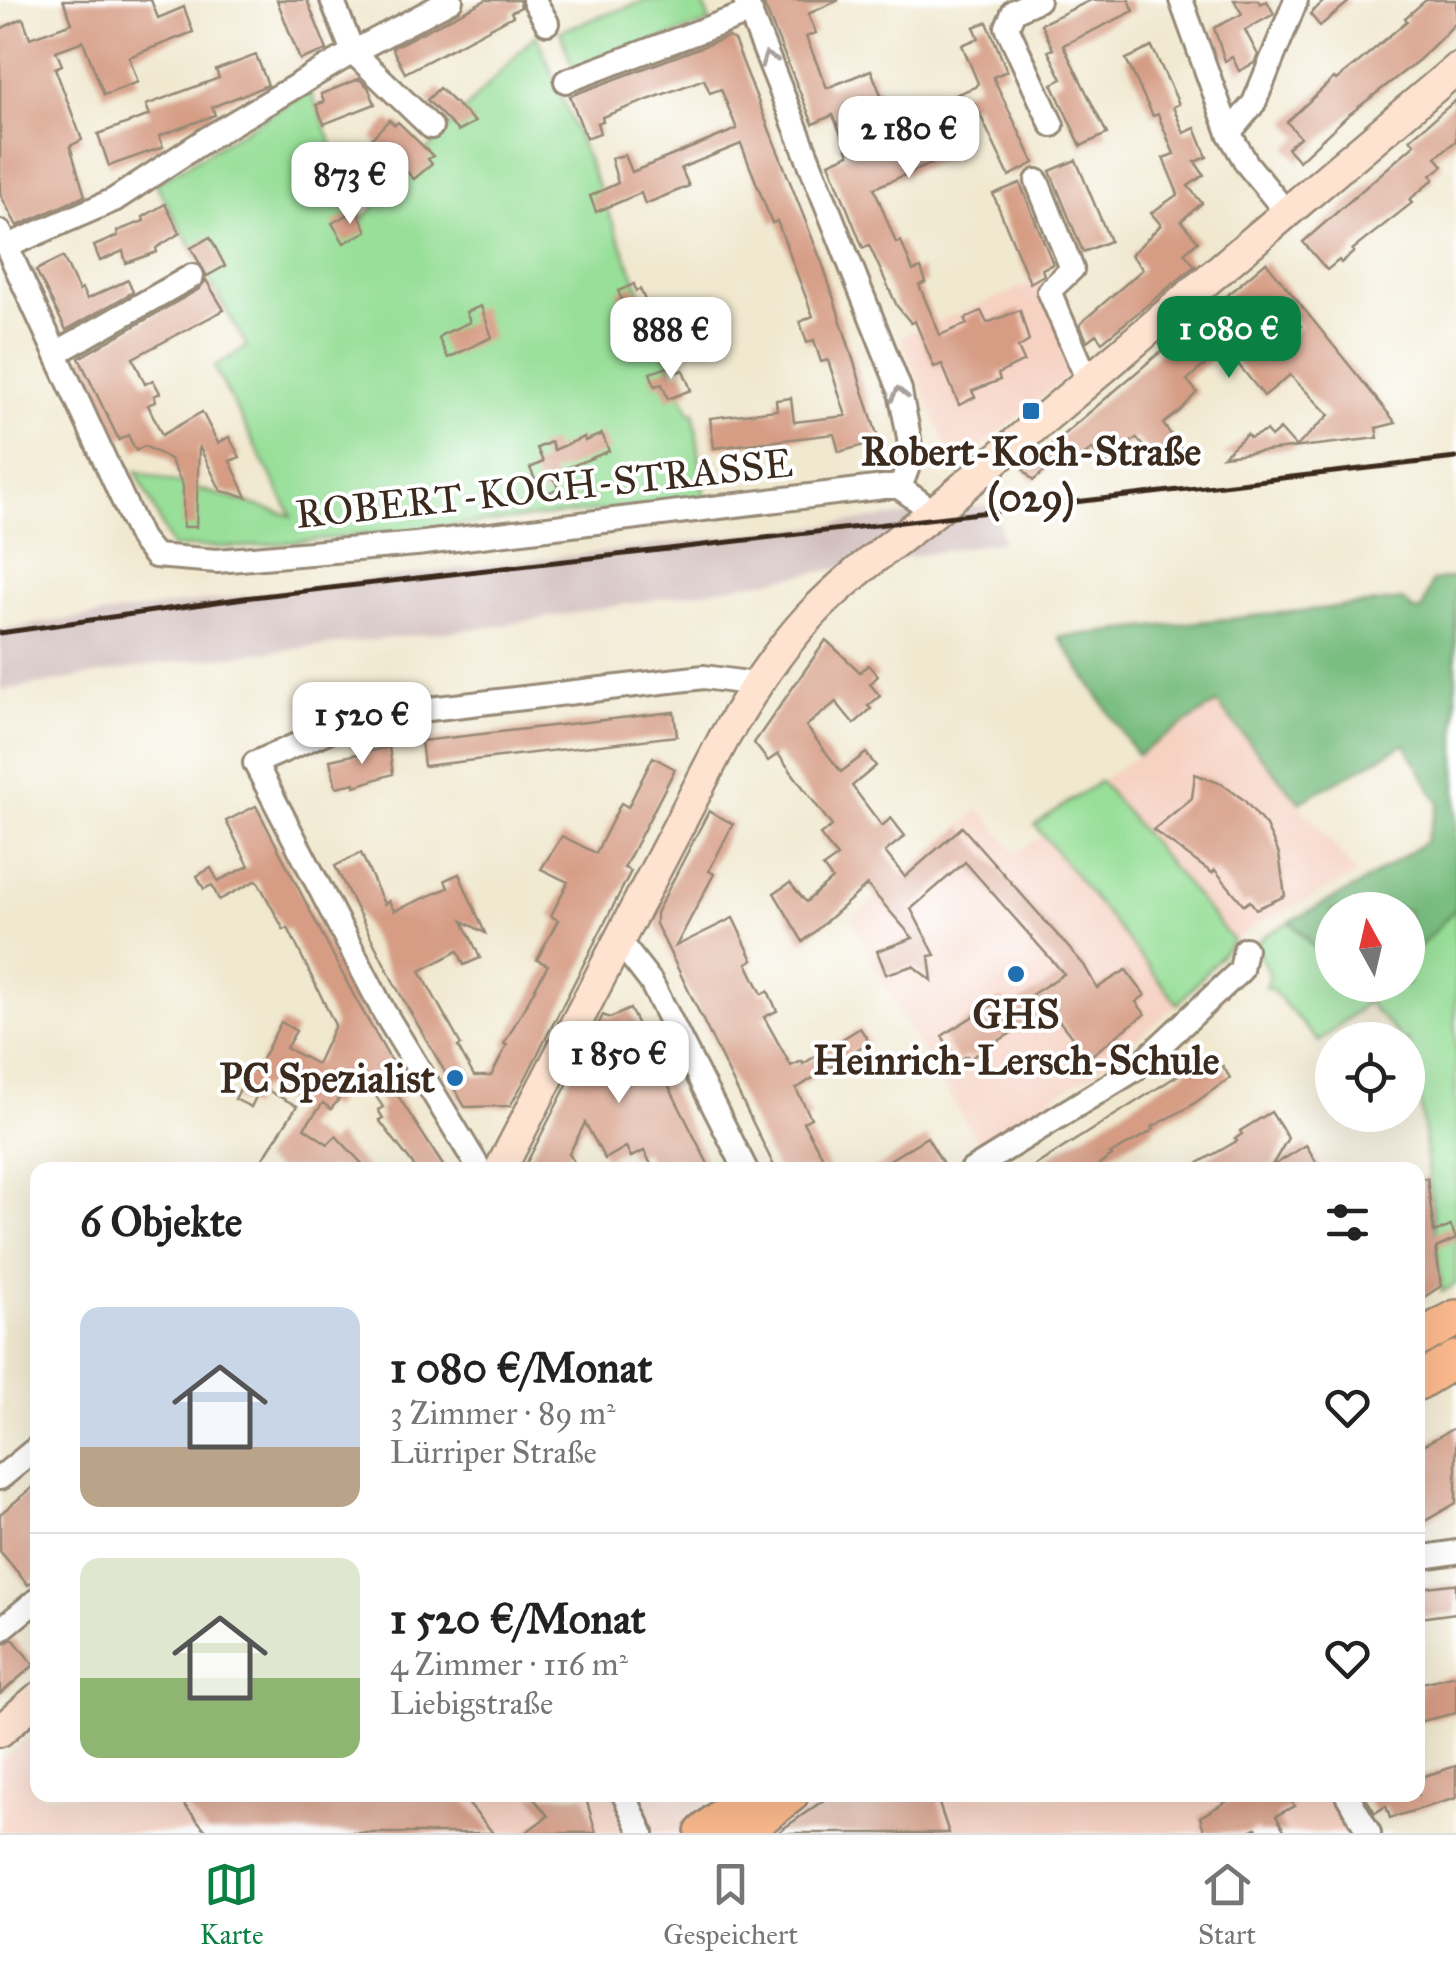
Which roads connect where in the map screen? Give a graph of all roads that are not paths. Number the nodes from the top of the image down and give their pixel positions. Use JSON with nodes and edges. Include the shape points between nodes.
{"nodes":[{"id":1,"x":332,"y":0,"type":"edge"},
{"id":2,"x":451,"y":0,"type":"edge"},
{"id":3,"x":534,"y":0,"type":"edge"},
{"id":4,"x":1038,"y":0,"type":"edge"},
{"id":5,"x":1181,"y":0,"type":"edge"},
{"id":6,"x":1296,"y":0,"type":"edge"},
{"id":7,"x":748,"y":6,"type":"edge"},
{"id":8,"x":547,"y":23,"type":"dead end"},
{"id":9,"x":353,"y":52,"type":"junction"},
{"id":10,"x":1456,"y":69,"type":"edge"},
{"id":11,"x":566,"y":81,"type":"dead end"},
{"id":12,"x":1052,"y":125,"type":"dead end"},
{"id":13,"x":431,"y":128,"type":"dead end"},
{"id":14,"x":1229,"y":133,"type":"junction"},
{"id":15,"x":1037,"y":181,"type":"dead end"},
{"id":16,"x":1286,"y":212,"type":"junction"},
{"id":17,"x":4,"y":239,"type":"edge"},
{"id":18,"x":192,"y":276,"type":"dead end"},
{"id":19,"x":58,"y":352,"type":"junction"},
{"id":20,"x":1088,"y":381,"type":"junction"},
{"id":21,"x":900,"y":487,"type":"junction"},
{"id":22,"x":934,"y":512,"type":"junction"},
{"id":23,"x":756,"y":684,"type":"junction"},
{"id":24,"x":619,"y":941,"type":"junction"},
{"id":25,"x":1244,"y":949,"type":"dead end"},
{"id":26,"x":475,"y":1162,"type":"edge"},
{"id":27,"x":504,"y":1162,"type":"edge"},
{"id":28,"x":742,"y":1162,"type":"edge"},
{"id":29,"x":986,"y":1162,"type":"edge"},
{"id":30,"x":1456,"y":1318,"type":"edge"},
{"id":31,"x":1425,"y":1335,"type":"edge"},
{"id":32,"x":1456,"y":1359,"type":"edge"},
{"id":33,"x":1425,"y":1378,"type":"edge"},
{"id":34,"x":30,"y":1454,"type":"edge"},
{"id":35,"x":0,"y":1478,"type":"edge"},
{"id":36,"x":1456,"y":1552,"type":"edge"},
{"id":37,"x":1425,"y":1557,"type":"edge"},
{"id":38,"x":30,"y":1606,"type":"edge"},
{"id":39,"x":0,"y":1630,"type":"edge"},
{"id":40,"x":30,"y":1705,"type":"edge"},
{"id":41,"x":0,"y":1731,"type":"edge"},
{"id":42,"x":627,"y":1802,"type":"edge"},
{"id":43,"x":739,"y":1802,"type":"edge"},
{"id":44,"x":781,"y":1802,"type":"edge"},
{"id":45,"x":1351,"y":1802,"type":"edge"},
{"id":46,"x":642,"y":1833,"type":"edge"},
{"id":47,"x":702,"y":1833,"type":"edge"},
{"id":48,"x":741,"y":1833,"type":"edge"},
{"id":49,"x":1368,"y":1833,"type":"edge"}],
"edges":[{"from":1,"to":9,"type":"street"},
{"from":2,"to":9,"type":"street"},
{"from":3,"to":8,"type":"street"},
{"from":4,"to":12,"type":"street","via":[[1014,11],[1007,27]]},
{"from":5,"to":14,"type":"street"},
{"from":6,"to":14,"type":"street","via":[[1254,103]]},
{"from":7,"to":11,"type":"street"},
{"from":21,"to":7,"type":"street","one_way":true,"via":[[913,452],[900,390]]},
{"from":9,"to":13,"type":"street"},
{"from":9,"to":17,"type":"street","via":[[114,200]]},
{"from":10,"to":16,"type":"street"},
{"from":14,"to":16,"type":"street"},
{"from":15,"to":20,"type":"street","via":[[1072,269],[1049,291]]},
{"from":16,"to":20,"type":"street"},
{"from":17,"to":19,"type":"street"},
{"from":18,"to":19,"type":"street"},
{"from":19,"to":21,"type":"street","name":"ROBERT-KOCH-STRASSE","via":[[141,539],[155,556],[217,561],[416,544]]},
{"from":20,"to":22,"type":"street"},
{"from":21,"to":22,"type":"street"},
{"from":22,"to":23,"type":"street","via":[[811,615]]},
{"from":23,"to":24,"type":"street"},
{"from":23,"to":26,"type":"street","via":[[704,677],[386,714],[340,726],[255,764],[384,1012]]},
{"from":24,"to":27,"type":"street"},
{"from":24,"to":28,"type":"street","via":[[651,982]]},
{"from":25,"to":29,"type":"street","via":[[1241,970],[1134,1070]]},
{"from":30,"to":31,"type":"main road"},
{"from":32,"to":33,"type":"main road"},
{"from":34,"to":35,"type":"street"},
{"from":36,"to":37,"type":"street"},
{"from":38,"to":39,"type":"street"},
{"from":40,"to":41,"type":"street"},
{"from":42,"to":46,"type":"street"},
{"from":43,"to":47,"type":"main road"},
{"from":44,"to":48,"type":"main road"},
{"from":45,"to":49,"type":"street"}]}
